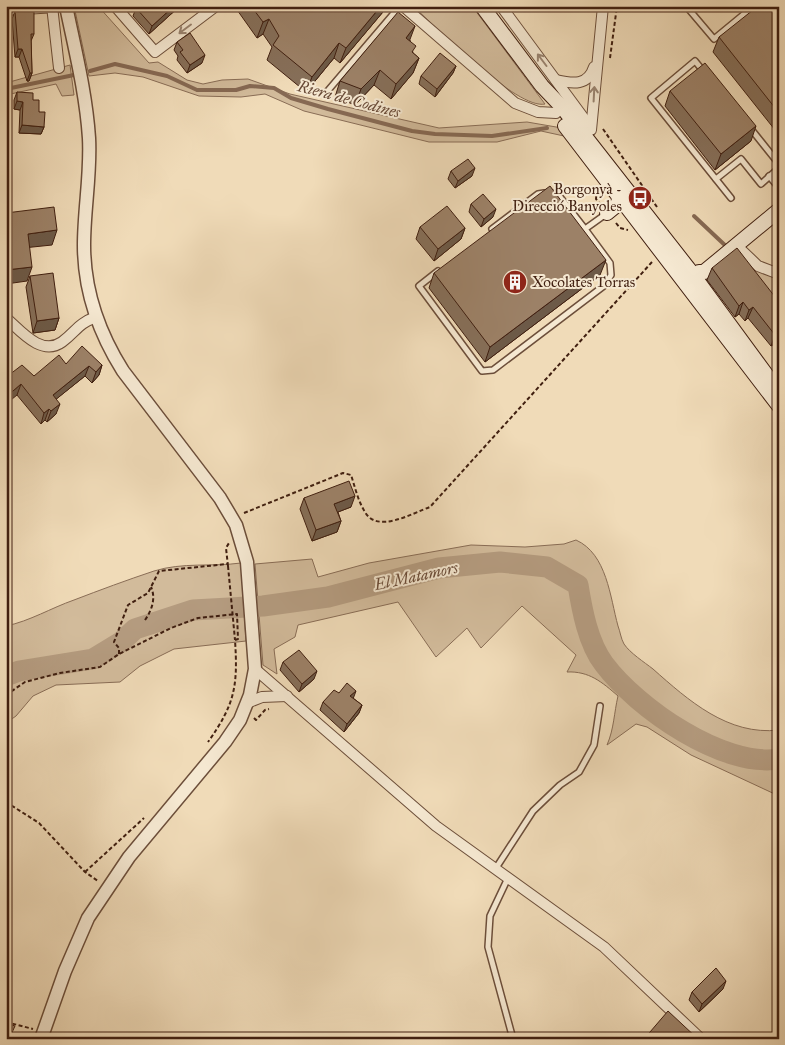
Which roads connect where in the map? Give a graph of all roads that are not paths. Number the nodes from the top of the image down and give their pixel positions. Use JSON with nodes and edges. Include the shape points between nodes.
{"nodes":[{"id":1,"x":66,"y":6,"type":"edge"},
{"id":2,"x":115,"y":6,"type":"edge"},
{"id":3,"x":216,"y":6,"type":"edge"},
{"id":4,"x":401,"y":6,"type":"edge"},
{"id":5,"x":482,"y":6,"type":"edge"},
{"id":6,"x":501,"y":6,"type":"edge"},
{"id":7,"x":603,"y":6,"type":"edge"},
{"id":8,"x":686,"y":6,"type":"edge"},
{"id":9,"x":754,"y":6,"type":"edge"},
{"id":10,"x":55,"y":7,"type":"edge"},
{"id":11,"x":6,"y":10,"type":"edge"},
{"id":12,"x":596,"y":61,"type":"junction"},
{"id":13,"x":59,"y":68,"type":"dead end"},
{"id":14,"x":707,"y":76,"type":"edge"},
{"id":15,"x":556,"y":80,"type":"junction"},
{"id":16,"x":542,"y":86,"type":"junction"},
{"id":17,"x":324,"y":94,"type":"dead end"},
{"id":18,"x":556,"y":113,"type":"junction"},
{"id":19,"x":596,"y":127,"type":"junction"},
{"id":20,"x":749,"y":127,"type":"edge"},
{"id":21,"x":592,"y":145,"type":"junction"},
{"id":22,"x":779,"y":164,"type":"edge"},
{"id":23,"x":779,"y":168,"type":"edge"},
{"id":24,"x":601,"y":174,"type":"junction"},
{"id":25,"x":769,"y":176,"type":"junction"},
{"id":26,"x":716,"y":179,"type":"junction"},
{"id":27,"x":779,"y":188,"type":"edge"},
{"id":28,"x":731,"y":198,"type":"dead end"},
{"id":29,"x":620,"y":202,"type":"junction"},
{"id":30,"x":779,"y":210,"type":"edge"},
{"id":31,"x":607,"y":213,"type":"junction"},
{"id":32,"x":585,"y":229,"type":"junction"},
{"id":33,"x":486,"y":234,"type":"edge"},
{"id":34,"x":646,"y":234,"type":"junction"},
{"id":35,"x":667,"y":242,"type":"junction"},
{"id":36,"x":736,"y":245,"type":"junction"},
{"id":37,"x":441,"y":268,"type":"edge"},
{"id":38,"x":779,"y":274,"type":"edge"},
{"id":39,"x":698,"y":276,"type":"junction"},
{"id":40,"x":96,"y":317,"type":"junction"},
{"id":41,"x":6,"y":318,"type":"edge"},
{"id":42,"x":744,"y":361,"type":"junction"},
{"id":43,"x":779,"y":392,"type":"edge"},
{"id":44,"x":779,"y":406,"type":"edge"},
{"id":45,"x":255,"y":669,"type":"junction"},
{"id":46,"x":287,"y":696,"type":"junction"},
{"id":47,"x":247,"y":704,"type":"junction"},
{"id":48,"x":600,"y":706,"type":"dead end"},
{"id":49,"x":496,"y":868,"type":"junction"},
{"id":50,"x":508,"y":878,"type":"junction"},
{"id":51,"x":42,"y":1035,"type":"edge"},
{"id":52,"x":513,"y":1039,"type":"edge"},
{"id":53,"x":701,"y":1039,"type":"edge"}],
"edges":[{"from":1,"to":40,"type":"street","via":[[82,81],[89,148],[85,256]]},
{"from":3,"to":2,"type":"street","one_way":true,"via":[[155,52]]},
{"from":4,"to":17,"type":"lane"},
{"from":4,"to":18,"type":"street","via":[[515,103],[538,112]]},
{"from":5,"to":16,"type":"main road"},
{"from":15,"to":6,"type":"street","one_way":true},
{"from":7,"to":12,"type":"street"},
{"from":8,"to":9,"type":"lane","via":[[714,39]]},
{"from":10,"to":11,"type":"street"},
{"from":10,"to":13,"type":"street"},
{"from":12,"to":15,"type":"street","via":[[592,73],[581,83]]},
{"from":19,"to":12,"type":"street","one_way":true},
{"from":14,"to":26,"type":"lane","via":[[695,61],[651,98]]},
{"from":15,"to":19,"type":"street"},
{"from":16,"to":18,"type":"main road"},
{"from":16,"to":21,"type":"main road"},
{"from":18,"to":24,"type":"main road"},
{"from":19,"to":21,"type":"street"},
{"from":20,"to":22,"type":"lane"},
{"from":21,"to":29,"type":"main road","via":[[620,192]]},
{"from":21,"to":35,"type":"main road"},
{"from":23,"to":25,"type":"lane"},
{"from":24,"to":29,"type":"main road"},
{"from":24,"to":31,"type":"main road","via":[[608,190]]},
{"from":25,"to":26,"type":"lane","via":[[761,184],[741,159]]},
{"from":25,"to":27,"type":"lane"},
{"from":26,"to":28,"type":"lane"},
{"from":29,"to":31,"type":"main road"},
{"from":29,"to":34,"type":"main road"},
{"from":29,"to":35,"type":"main road","via":[[632,206],[651,230]]},
{"from":30,"to":36,"type":"main road"},
{"from":31,"to":32,"type":"lane"},
{"from":31,"to":34,"type":"main road","via":[[631,220]]},
{"from":32,"to":33,"type":"lane","via":[[560,197],[550,191],[538,194]]},
{"from":32,"to":37,"type":"lane","via":[[610,263],[611,275],[605,284],[493,370],[482,371],[418,286]]},
{"from":34,"to":39,"type":"main road","via":[[683,272]]},
{"from":34,"to":42,"type":"main road"},
{"from":35,"to":39,"type":"main road"},
{"from":36,"to":38,"type":"street","via":[[758,266]]},
{"from":36,"to":39,"type":"main road"},
{"from":39,"to":42,"type":"main road","via":[[696,290]]},
{"from":39,"to":43,"type":"main road"},
{"from":40,"to":41,"type":"street","via":[[82,322],[61,343],[49,346],[35,344]]},
{"from":40,"to":45,"type":"street","via":[[123,371],[220,498],[236,525],[247,562]]},
{"from":42,"to":44,"type":"main road"},
{"from":45,"to":46,"type":"street"},
{"from":45,"to":47,"type":"street"},
{"from":46,"to":47,"type":"street","via":[[262,697]]},
{"from":46,"to":49,"type":"street","via":[[424,816]]},
{"from":47,"to":51,"type":"street","via":[[225,742],[106,887],[78,939]]},
{"from":48,"to":49,"type":"lane","via":[[594,746],[580,772],[560,785],[533,811]]},
{"from":49,"to":50,"type":"street"},
{"from":50,"to":52,"type":"lane","via":[[490,916],[488,947]]},
{"from":50,"to":53,"type":"street","via":[[628,967]]}]}
